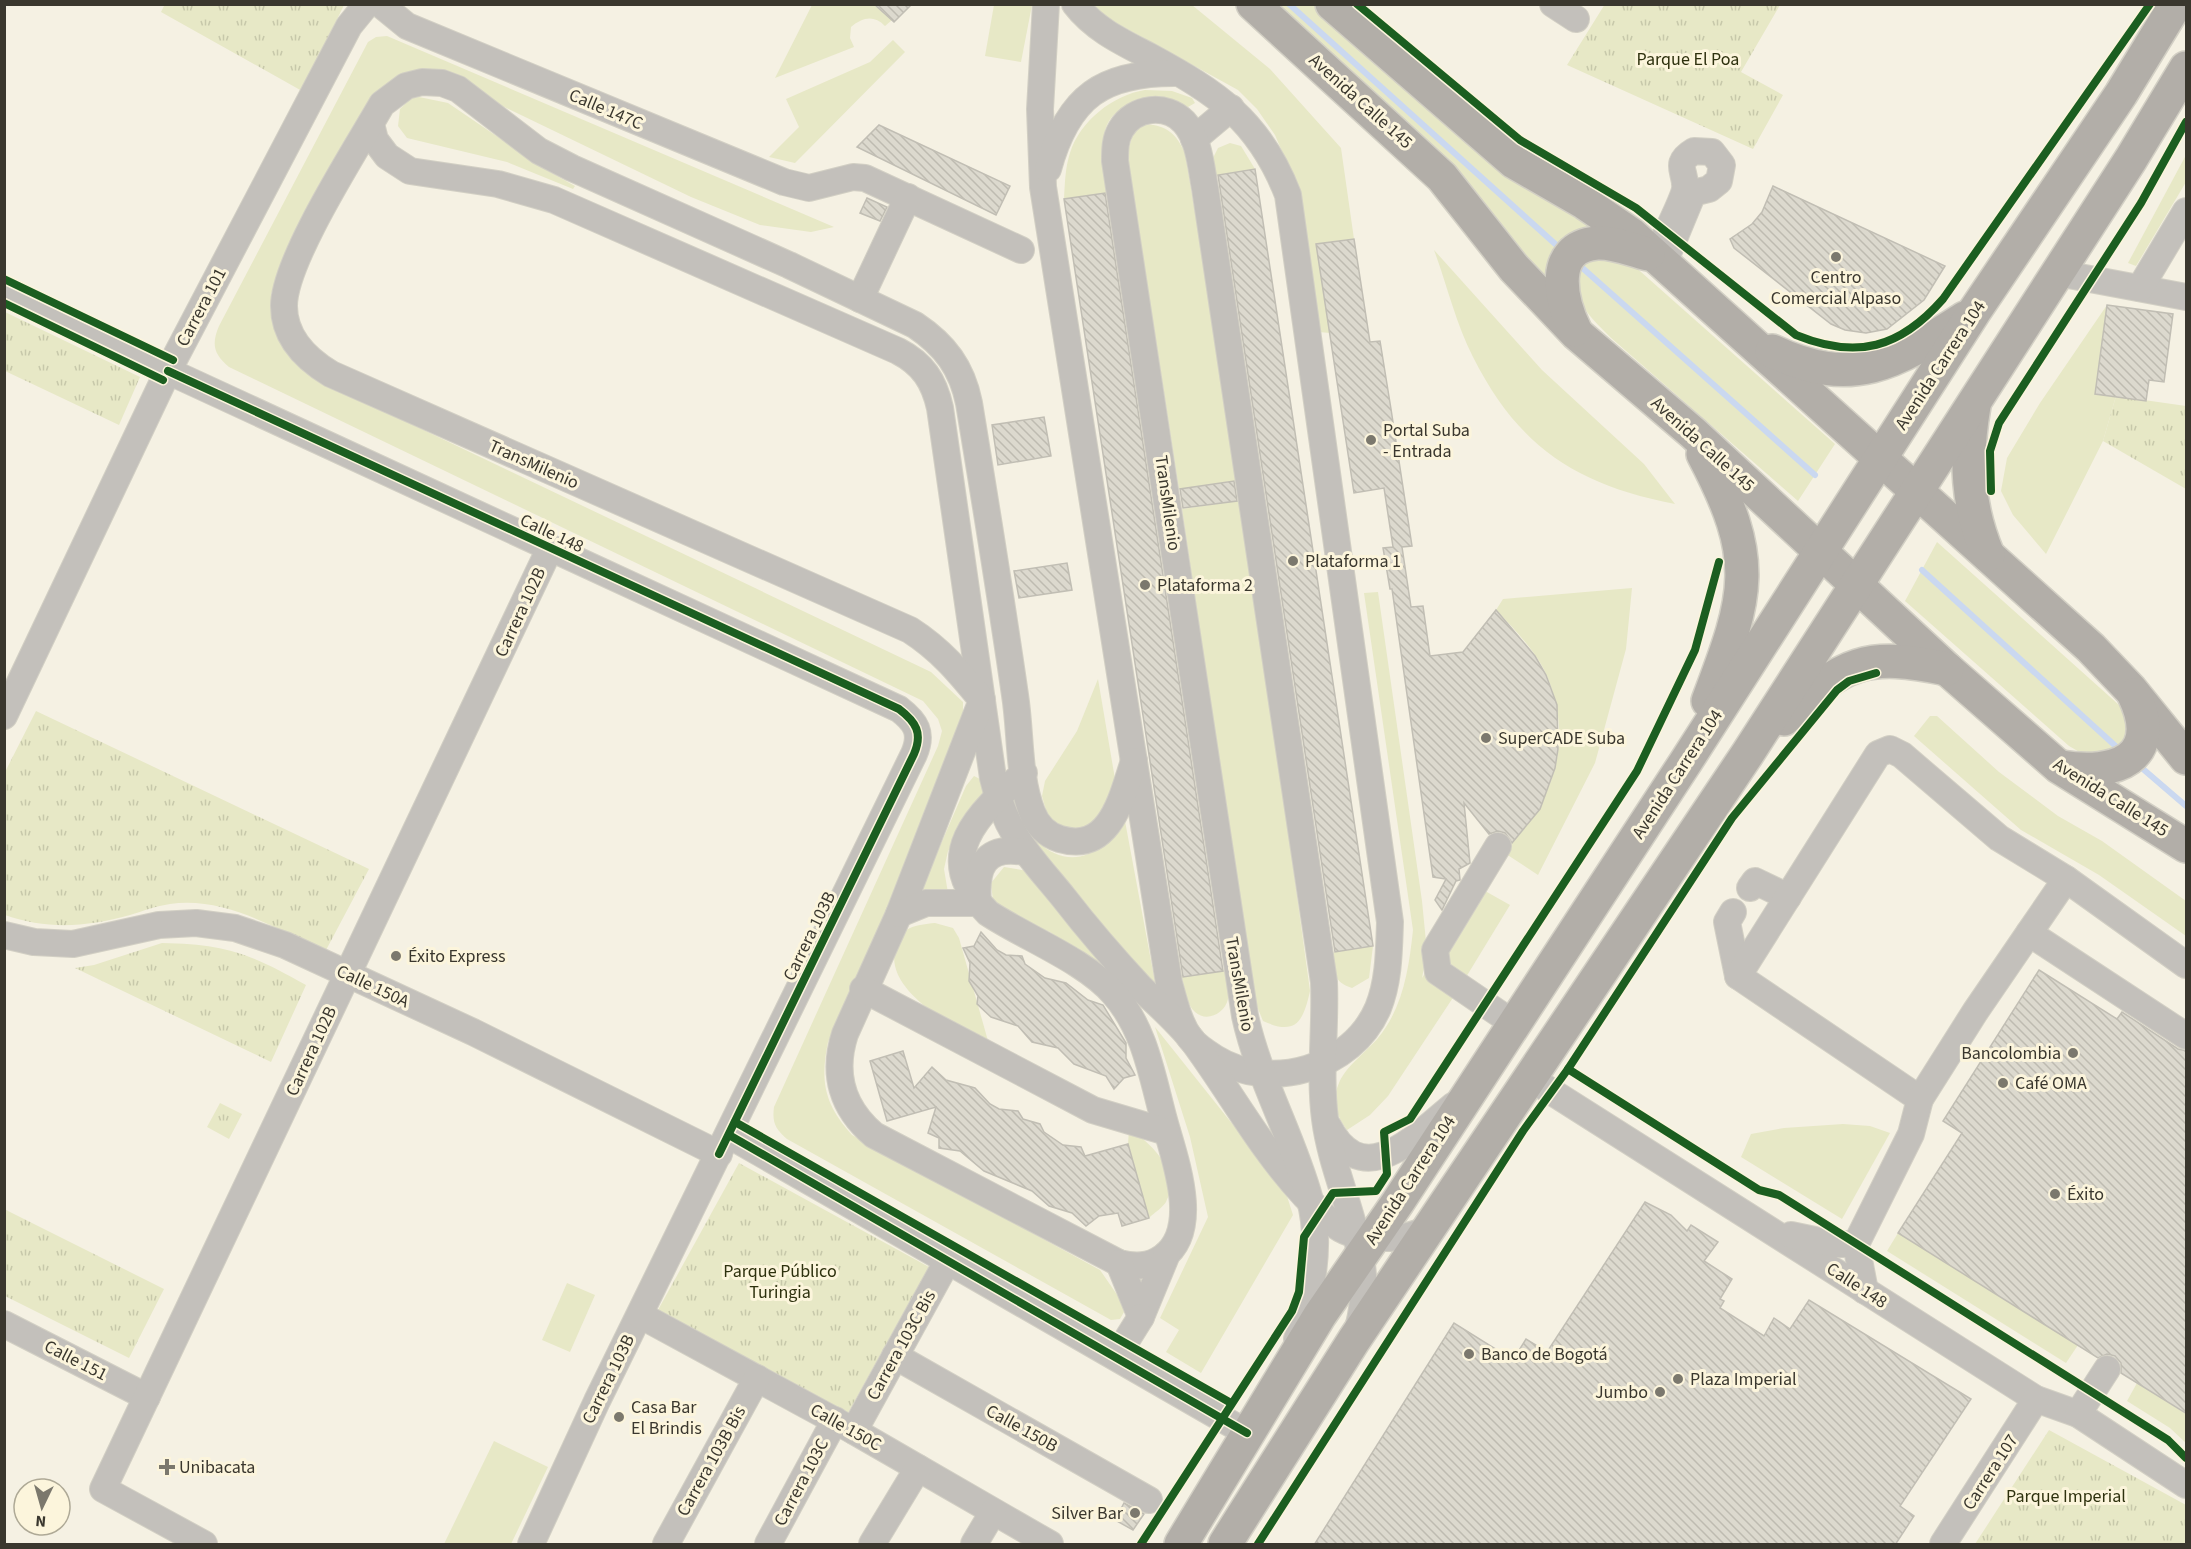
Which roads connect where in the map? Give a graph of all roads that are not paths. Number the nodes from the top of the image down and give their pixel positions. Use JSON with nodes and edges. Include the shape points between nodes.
{"nodes":[{"id":1,"x":367,"y":4,"type":"edge"},
{"id":2,"x":380,"y":4,"type":"edge"},
{"id":3,"x":1046,"y":4,"type":"edge"},
{"id":4,"x":1075,"y":4,"type":"edge"},
{"id":5,"x":1253,"y":4,"type":"edge"},
{"id":6,"x":1332,"y":4,"type":"edge"},
{"id":7,"x":1553,"y":4,"type":"edge"},
{"id":8,"x":2176,"y":4,"type":"edge"},
{"id":9,"x":1576,"y":19,"type":"dead end"},
{"id":10,"x":2187,"y":68,"type":"edge"},
{"id":11,"x":1181,"y":73,"type":"junction"},
{"id":12,"x":1231,"y":108,"type":"junction"},
{"id":13,"x":371,"y":124,"type":"junction"},
{"id":14,"x":1194,"y":139,"type":"junction"},
{"id":15,"x":1043,"y":187,"type":"junction"},
{"id":16,"x":908,"y":197,"type":"junction"},
{"id":17,"x":2187,"y":211,"type":"edge"},
{"id":18,"x":1021,"y":250,"type":"dead end"},
{"id":19,"x":1660,"y":259,"type":"junction"},
{"id":20,"x":2058,"y":273,"type":"junction"},
{"id":21,"x":2140,"y":288,"type":"junction"},
{"id":22,"x":4,"y":291,"type":"edge"},
{"id":23,"x":2187,"y":297,"type":"edge"},
{"id":24,"x":860,"y":299,"type":"junction"},
{"id":25,"x":1974,"y":312,"type":"junction"},
{"id":26,"x":1577,"y":334,"type":"junction"},
{"id":27,"x":1752,"y":342,"type":"junction"},
{"id":28,"x":168,"y":371,"type":"junction"},
{"id":29,"x":1975,"y":399,"type":"junction"},
{"id":30,"x":1692,"y":433,"type":"junction"},
{"id":31,"x":1880,"y":459,"type":"junction"},
{"id":32,"x":1915,"y":491,"type":"junction"},
{"id":33,"x":550,"y":549,"type":"junction"},
{"id":34,"x":1820,"y":552,"type":"junction"},
{"id":35,"x":1990,"y":560,"type":"junction"},
{"id":36,"x":1856,"y":584,"type":"junction"},
{"id":37,"x":1947,"y":669,"type":"junction"},
{"id":38,"x":2132,"y":690,"type":"junction"},
{"id":39,"x":982,"y":700,"type":"junction"},
{"id":40,"x":4,"y":717,"type":"edge"},
{"id":41,"x":918,"y":729,"type":"joint"},
{"id":42,"x":1748,"y":753,"type":"junction"},
{"id":43,"x":2187,"y":758,"type":"edge"},
{"id":44,"x":1134,"y":761,"type":"junction"},
{"id":45,"x":1685,"y":763,"type":"junction"},
{"id":46,"x":2059,"y":767,"type":"junction"},
{"id":47,"x":1024,"y":773,"type":"junction"},
{"id":48,"x":997,"y":797,"type":"junction"},
{"id":49,"x":1498,"y":846,"type":"dead end"},
{"id":50,"x":2187,"y":846,"type":"edge"},
{"id":51,"x":1024,"y":852,"type":"junction"},
{"id":52,"x":2066,"y":879,"type":"junction"},
{"id":53,"x":1750,"y":888,"type":"dead end"},
{"id":54,"x":1788,"y":897,"type":"junction"},
{"id":55,"x":978,"y":903,"type":"junction"},
{"id":56,"x":1733,"y":912,"type":"dead end"},
{"id":57,"x":899,"y":914,"type":"junction"},
{"id":58,"x":2029,"y":933,"type":"junction"},
{"id":59,"x":4,"y":935,"type":"edge"},
{"id":60,"x":2187,"y":965,"type":"edge"},
{"id":61,"x":347,"y":975,"type":"junction"},
{"id":62,"x":1738,"y":976,"type":"junction"},
{"id":63,"x":863,"y":989,"type":"junction"},
{"id":64,"x":1514,"y":1023,"type":"junction"},
{"id":65,"x":2187,"y":1036,"type":"edge"},
{"id":66,"x":1191,"y":1039,"type":"junction"},
{"id":67,"x":1322,"y":1063,"type":"junction"},
{"id":68,"x":1263,"y":1075,"type":"junction"},
{"id":69,"x":1530,"y":1078,"type":"junction"},
{"id":70,"x":1466,"y":1095,"type":"junction"},
{"id":71,"x":1920,"y":1099,"type":"junction"},
{"id":72,"x":1325,"y":1121,"type":"junction"},
{"id":73,"x":1167,"y":1132,"type":"junction"},
{"id":74,"x":724,"y":1144,"type":"junction"},
{"id":75,"x":1311,"y":1202,"type":"junction"},
{"id":76,"x":1429,"y":1227,"type":"junction"},
{"id":77,"x":1773,"y":1230,"type":"junction"},
{"id":78,"x":1364,"y":1242,"type":"junction"},
{"id":79,"x":1856,"y":1244,"type":"junction"},
{"id":80,"x":1167,"y":1254,"type":"junction"},
{"id":81,"x":948,"y":1260,"type":"junction"},
{"id":82,"x":1119,"y":1263,"type":"junction"},
{"id":83,"x":1865,"y":1292,"type":"junction"},
{"id":84,"x":1320,"y":1314,"type":"junction"},
{"id":85,"x":640,"y":1315,"type":"junction"},
{"id":86,"x":1141,"y":1317,"type":"junction"},
{"id":87,"x":4,"y":1324,"type":"edge"},
{"id":88,"x":1354,"y":1340,"type":"junction"},
{"id":89,"x":895,"y":1356,"type":"junction"},
{"id":90,"x":1116,"y":1357,"type":"junction"},
{"id":91,"x":1288,"y":1365,"type":"junction"},
{"id":92,"x":2107,"y":1369,"type":"dead end"},
{"id":93,"x":756,"y":1378,"type":"junction"},
{"id":94,"x":147,"y":1397,"type":"junction"},
{"id":95,"x":2036,"y":1400,"type":"junction"},
{"id":96,"x":2078,"y":1414,"type":"junction"},
{"id":97,"x":845,"y":1426,"type":"junction"},
{"id":98,"x":1247,"y":1433,"type":"junction"},
{"id":99,"x":918,"y":1468,"type":"junction"},
{"id":100,"x":2187,"y":1485,"type":"edge"},
{"id":101,"x":1149,"y":1500,"type":"dead end"},
{"id":102,"x":993,"y":1512,"type":"junction"},
{"id":103,"x":540,"y":1541,"type":"edge"},
{"id":104,"x":204,"y":1545,"type":"edge"},
{"id":105,"x":666,"y":1545,"type":"edge"},
{"id":106,"x":768,"y":1545,"type":"edge"},
{"id":107,"x":872,"y":1545,"type":"edge"},
{"id":108,"x":974,"y":1545,"type":"edge"},
{"id":109,"x":1050,"y":1545,"type":"edge"},
{"id":110,"x":1181,"y":1545,"type":"edge"},
{"id":111,"x":1225,"y":1545,"type":"edge"},
{"id":112,"x":1942,"y":1545,"type":"edge"}],
"edges":[{"from":1,"to":28,"type":"street","name":"Carrera 101","via":[[349,26]]},
{"from":2,"to":16,"type":"street","name":"Calle 147C","via":[[407,26],[784,182],[809,188],[853,177],[865,178]]},
{"from":3,"to":15,"type":"street","name":"TransMilenio","via":[[1040,109]]},
{"from":4,"to":11,"type":"street","name":"TransMilenio","via":[[1100,29]]},
{"from":5,"to":26,"type":"main road","name":"Avenida Calle 145","via":[[1442,177],[1514,268]]},
{"from":6,"to":19,"type":"main road","via":[[1489,143],[1608,218]]},
{"from":7,"to":9,"type":"street"},
{"from":8,"to":25,"type":"main road","name":"Avenida Carrera 104","via":[[2121,94]]},
{"from":10,"to":20,"type":"main road"},
{"from":11,"to":12,"type":"street","name":"TransMilenio"},
{"from":11,"to":15,"type":"street","name":"TransMilenio","via":[[1129,75],[1101,87],[1084,100],[1060,132]]},
{"from":12,"to":14,"type":"street"},
{"from":12,"to":67,"type":"street","name":"TransMilenio","via":[[1266,147],[1288,195],[1386,878],[1389,954],[1378,1009],[1354,1042]]},
{"from":13,"to":24,"type":"street","name":"TransMilenio","via":[[393,93],[422,82],[442,83],[458,89],[555,159]]},
{"from":13,"to":39,"type":"street","name":"TransMilenio","via":[[380,148],[404,168],[527,190],[554,200],[898,351],[921,366],[936,390],[940,408]]},
{"from":13,"to":39,"type":"street","name":"TransMilenio","via":[[318,218],[285,290],[284,307],[292,337],[314,364],[910,630],[941,653]]},
{"from":14,"to":67,"type":"street","name":"TransMilenio","via":[[1205,188],[1320,952],[1326,1020]]},
{"from":14,"to":68,"type":"street","name":"TransMilenio","via":[[1186,123],[1176,115],[1149,110],[1127,120],[1115,146],[1115,161],[1238,977],[1252,1046]]},
{"from":15,"to":44,"type":"street","name":"TransMilenio"},
{"from":16,"to":18,"type":"street"},
{"from":16,"to":24,"type":"street"},
{"from":17,"to":21,"type":"street"},
{"from":19,"to":26,"type":"main road","via":[[1608,243],[1586,246],[1571,256],[1562,276],[1565,307]]},
{"from":19,"to":27,"type":"main road"},
{"from":20,"to":21,"type":"street"},
{"from":20,"to":29,"type":"main road"},
{"from":21,"to":23,"type":"street"},
{"from":22,"to":28,"type":"street","name":"Calle 148"},
{"from":24,"to":47,"type":"street","name":"TransMilenio","via":[[930,334],[952,358],[966,388],[1016,697]]},
{"from":25,"to":27,"type":"main road","via":[[1908,354],[1851,371],[1802,363]]},
{"from":25,"to":31,"type":"main road","name":"Avenida Carrera 104"},
{"from":26,"to":30,"type":"main road","name":"Avenida Calle 145"},
{"from":27,"to":31,"type":"main road"},
{"from":28,"to":33,"type":"street","name":"Calle 148"},
{"from":28,"to":40,"type":"street","name":"Carrera 101"},
{"from":29,"to":32,"type":"main road"},
{"from":29,"to":35,"type":"main road","via":[[1969,479],[1978,528]]},
{"from":30,"to":34,"type":"main road","name":"Avenida Calle 145"},
{"from":30,"to":45,"type":"main road","via":[[1734,519],[1743,582],[1734,634]]},
{"from":31,"to":32,"type":"main road"},
{"from":31,"to":34,"type":"main road","name":"Avenida Carrera 104"},
{"from":32,"to":35,"type":"main road"},
{"from":32,"to":36,"type":"main road"},
{"from":33,"to":41,"type":"street","name":"Calle 148","via":[[898,709]]},
{"from":33,"to":61,"type":"street","name":"Carrera 102B"},
{"from":34,"to":36,"type":"main road","name":"Avenida Calle 145"},
{"from":34,"to":45,"type":"main road","name":"Avenida Carrera 104"},
{"from":35,"to":38,"type":"main road","via":[[2091,648]]},
{"from":36,"to":37,"type":"main road","name":"Avenida Calle 145"},
{"from":36,"to":42,"type":"main road"},
{"from":37,"to":42,"type":"main road","via":[[1891,660],[1870,661],[1836,675]]},
{"from":37,"to":46,"type":"main road","name":"Avenida Calle 145"},
{"from":38,"to":43,"type":"main road"},
{"from":38,"to":46,"type":"main road","via":[[2143,722],[2130,755],[2088,771]]},
{"from":39,"to":48,"type":"street","name":"TransMilenio"},
{"from":39,"to":57,"type":"street","name":"TransMilenio"},
{"from":41,"to":74,"type":"street","name":"Carrera 103B","via":[[919,742],[914,754]]},
{"from":42,"to":69,"type":"main road"},
{"from":44,"to":47,"type":"street","name":"TransMilenio","via":[[1114,818],[1096,836],[1078,842],[1054,837],[1038,823]]},
{"from":44,"to":66,"type":"street","name":"TransMilenio","via":[[1169,983]]},
{"from":45,"to":64,"type":"main road","name":"Avenida Carrera 104"},
{"from":46,"to":50,"type":"main road","name":"Avenida Calle 145"},
{"from":47,"to":48,"type":"street"},
{"from":48,"to":51,"type":"street","name":"TransMilenio"},
{"from":48,"to":55,"type":"street","via":[[963,844],[961,858],[966,884]]},
{"from":49,"to":64,"type":"street","via":[[1434,950],[1438,972]]},
{"from":51,"to":55,"type":"street","via":[[1009,850],[988,858],[978,874]]},
{"from":51,"to":66,"type":"street","name":"TransMilenio"},
{"from":52,"to":54,"type":"street","via":[[1999,838],[1902,754],[1890,749],[1878,754]]},
{"from":52,"to":58,"type":"street"},
{"from":52,"to":60,"type":"street"},
{"from":53,"to":54,"type":"street","via":[[1755,881]]},
{"from":54,"to":62,"type":"street"},
{"from":55,"to":57,"type":"street","via":[[926,903]]},
{"from":55,"to":73,"type":"street","via":[[1113,992],[1140,1033]]},
{"from":56,"to":62,"type":"street","via":[[1727,922]]},
{"from":57,"to":63,"type":"street","name":"TransMilenio"},
{"from":58,"to":65,"type":"street"},
{"from":58,"to":71,"type":"street"},
{"from":59,"to":61,"type":"street","name":"Calle 150A","via":[[73,945],[159,925],[196,923],[235,928],[285,945]]},
{"from":61,"to":74,"type":"street","name":"Calle 150A"},
{"from":61,"to":94,"type":"street","name":"Carrera 102B"},
{"from":62,"to":71,"type":"street"},
{"from":63,"to":73,"type":"street","via":[[1093,1110]]},
{"from":63,"to":82,"type":"street","name":"TransMilenio","via":[[839,1053],[838,1072],[841,1090],[860,1123],[874,1135]]},
{"from":64,"to":70,"type":"main road","name":"Avenida Carrera 104"},
{"from":66,"to":68,"type":"street","name":"TransMilenio","via":[[1230,1067]]},
{"from":66,"to":75,"type":"street","name":"TransMilenio","via":[[1263,1147]]},
{"from":67,"to":68,"type":"street","name":"TransMilenio","via":[[1305,1070]]},
{"from":67,"to":72,"type":"street","name":"TransMilenio"},
{"from":68,"to":75,"type":"street","name":"TransMilenio"},
{"from":69,"to":76,"type":"main road"},
{"from":69,"to":77,"type":"street","name":"Calle 148"},
{"from":70,"to":72,"type":"street","name":"TransMilenio","via":[[1405,1145],[1375,1157],[1347,1152]]},
{"from":70,"to":78,"type":"main road","name":"Avenida Carrera 104"},
{"from":71,"to":79,"type":"street","via":[[1911,1134]]},
{"from":72,"to":78,"type":"street","name":"TransMilenio","via":[[1334,1164]]},
{"from":73,"to":80,"type":"street","via":[[1179,1174],[1183,1220]]},
{"from":74,"to":81,"type":"street","name":"Calle 150A"},
{"from":74,"to":85,"type":"street","name":"Carrera 103B"},
{"from":75,"to":78,"type":"street","name":"TransMilenio","via":[[1336,1226]]},
{"from":75,"to":91,"type":"street","name":"TransMilenio","via":[[1313,1265],[1307,1302]]},
{"from":76,"to":78,"type":"street","name":"TransMilenio","via":[[1411,1236]]},
{"from":76,"to":88,"type":"main road"},
{"from":77,"to":79,"type":"street","via":[[1808,1240]]},
{"from":77,"to":83,"type":"street","name":"Calle 148"},
{"from":78,"to":84,"type":"main road","name":"Avenida Carrera 104"},
{"from":78,"to":88,"type":"street","name":"TransMilenio","via":[[1365,1292]]},
{"from":79,"to":83,"type":"street"},
{"from":80,"to":82,"type":"street","name":"TransMilenio","via":[[1144,1266]]},
{"from":80,"to":86,"type":"street"},
{"from":81,"to":89,"type":"street","name":"Carrera 103C Bis"},
{"from":81,"to":90,"type":"street","name":"Calle 150A"},
{"from":82,"to":86,"type":"street"},
{"from":83,"to":95,"type":"street","name":"Calle 148"},
{"from":84,"to":88,"type":"main road","via":[[1340,1304],[1350,1306],[1358,1319]]},
{"from":84,"to":91,"type":"main road","name":"Avenida Carrera 104"},
{"from":85,"to":93,"type":"street","name":"Calle 150C"},
{"from":85,"to":103,"type":"street","name":"Carrera 103B"},
{"from":86,"to":90,"type":"street"},
{"from":87,"to":94,"type":"street","name":"Calle 151"},
{"from":88,"to":111,"type":"main road"},
{"from":89,"to":97,"type":"street","name":"Carrera 103C Bis"},
{"from":89,"to":101,"type":"street","name":"Calle 150B"},
{"from":90,"to":98,"type":"street","name":"Calle 150A"},
{"from":91,"to":98,"type":"main road","name":"Avenida Carrera 104"},
{"from":92,"to":96,"type":"street"},
{"from":93,"to":97,"type":"street","name":"Calle 150C"},
{"from":93,"to":105,"type":"street","name":"Carrera 103B Bis"},
{"from":94,"to":104,"type":"street","name":"Carrera 102B","via":[[103,1489]]},
{"from":95,"to":96,"type":"street","name":"Calle 148"},
{"from":95,"to":112,"type":"street","name":"Carrera 107"},
{"from":96,"to":100,"type":"street","name":"Calle 148"},
{"from":97,"to":99,"type":"street","name":"Calle 150C"},
{"from":97,"to":106,"type":"street","name":"Carrera 103C"},
{"from":98,"to":110,"type":"main road","name":"Avenida Carrera 104"},
{"from":99,"to":102,"type":"street","name":"Calle 150C"},
{"from":99,"to":107,"type":"street"},
{"from":102,"to":108,"type":"street"},
{"from":102,"to":109,"type":"street","name":"Calle 150C"}]}
